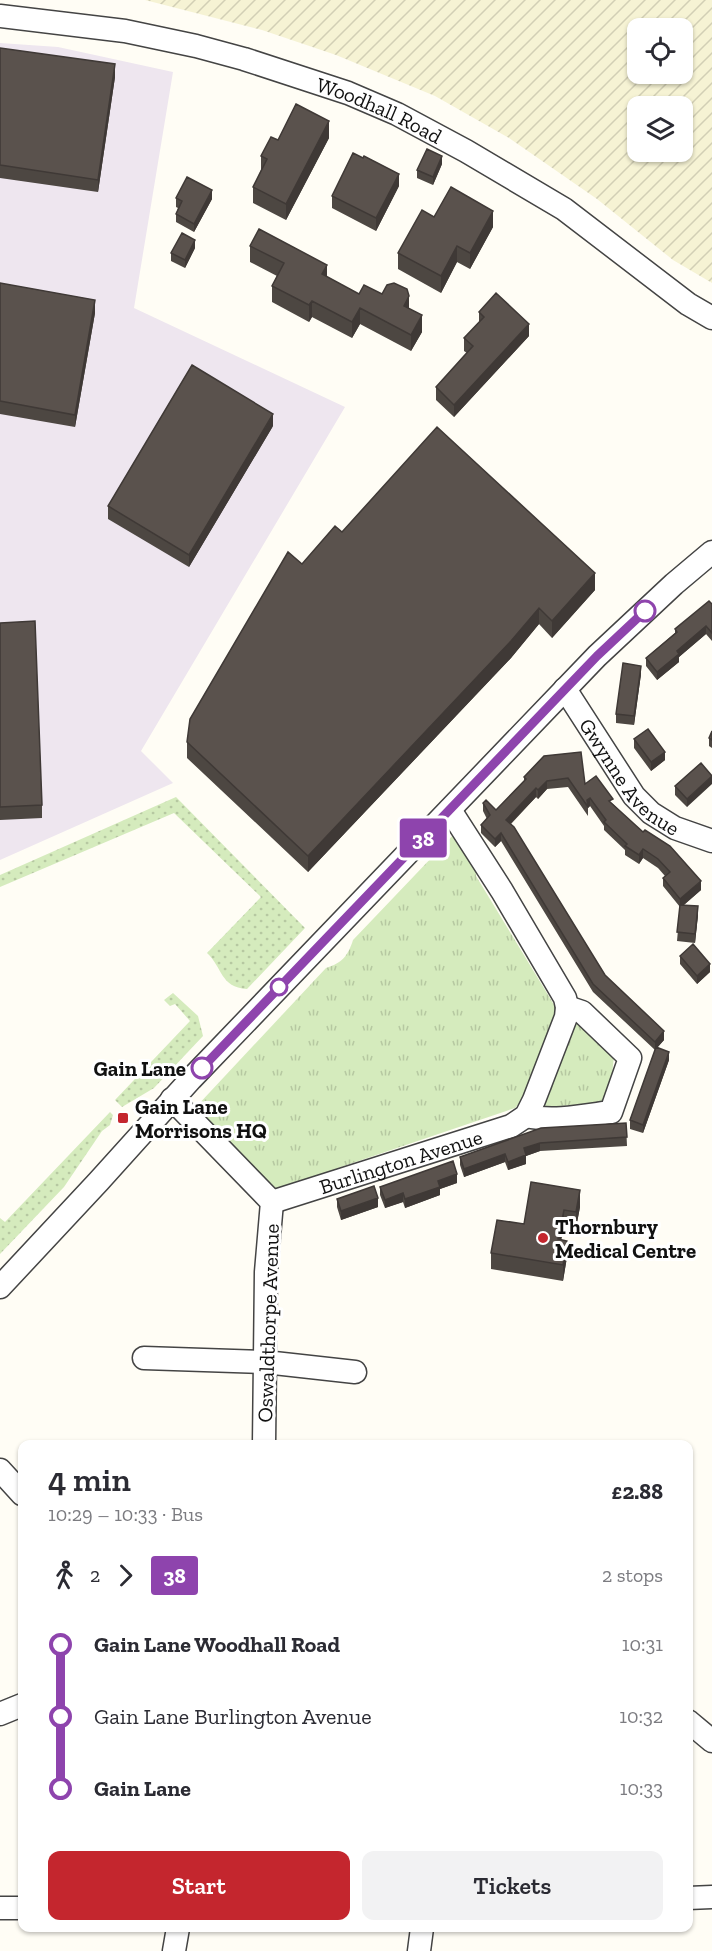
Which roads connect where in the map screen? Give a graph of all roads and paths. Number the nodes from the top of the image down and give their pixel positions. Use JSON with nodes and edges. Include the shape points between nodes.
{"nodes":[{"id":1,"x":0,"y":16,"type":"edge"},
{"id":2,"x":712,"y":318,"type":"edge"},
{"id":3,"x":712,"y":552,"type":"edge"},
{"id":4,"x":565,"y":689,"type":"junction"},
{"id":5,"x":450,"y":810,"type":"junction"},
{"id":6,"x":712,"y":841,"type":"edge"},
{"id":7,"x":567,"y":1007,"type":"junction"},
{"id":8,"x":172,"y":1099,"type":"junction"},
{"id":9,"x":526,"y":1116,"type":"junction"},
{"id":10,"x":272,"y":1202,"type":"junction"},
{"id":11,"x":0,"y":1287,"type":"edge"},
{"id":12,"x":144,"y":1358,"type":"dead end"},
{"id":13,"x":265,"y":1362,"type":"junction"},
{"id":14,"x":355,"y":1372,"type":"dead end"},
{"id":15,"x":264,"y":1440,"type":"edge"},
{"id":16,"x":0,"y":1470,"type":"edge"},
{"id":17,"x":18,"y":1490,"type":"edge"},
{"id":18,"x":18,"y":1707,"type":"edge"},
{"id":19,"x":0,"y":1714,"type":"edge"},
{"id":20,"x":693,"y":1724,"type":"edge"},
{"id":21,"x":710,"y":1735,"type":"edge"},
{"id":22,"x":712,"y":1897,"type":"edge"},
{"id":23,"x":693,"y":1898,"type":"edge"},
{"id":24,"x":0,"y":1908,"type":"edge"},
{"id":25,"x":18,"y":1908,"type":"edge"},
{"id":26,"x":177,"y":1932,"type":"edge"},
{"id":27,"x":421,"y":1932,"type":"edge"},
{"id":28,"x":174,"y":1951,"type":"edge"},
{"id":29,"x":419,"y":1951,"type":"edge"}],
"edges":[{"from":1,"to":2,"type":"street","name":"Woodhall Road","via":[[125,31],[196,46],[358,97],[437,135],[564,209]]},
{"from":3,"to":4,"type":"street"},
{"from":4,"to":5,"type":"street"},
{"from":4,"to":6,"type":"street","name":"Gwynne Avenue","via":[[634,795],[675,828]]},
{"from":5,"to":7,"type":"street","via":[[502,891]]},
{"from":5,"to":8,"type":"street"},
{"from":7,"to":9,"type":"street"},
{"from":7,"to":9,"type":"street","via":[[582,1012],[630,1058],[611,1112],[557,1119]]},
{"from":8,"to":10,"type":"street","name":"Oswaldthorpe Avenue"},
{"from":8,"to":11,"type":"street"},
{"from":9,"to":10,"type":"street","name":"Burlington Avenue","via":[[511,1126]]},
{"from":10,"to":13,"type":"street","name":"Oswaldthorpe Avenue"},
{"from":12,"to":13,"type":"street"},
{"from":13,"to":14,"type":"street"},
{"from":13,"to":15,"type":"street","name":"Oswaldthorpe Avenue"},
{"from":16,"to":17,"type":"street"},
{"from":18,"to":19,"type":"street"},
{"from":20,"to":21,"type":"street"},
{"from":22,"to":23,"type":"street"},
{"from":24,"to":25,"type":"street"},
{"from":26,"to":28,"type":"street"},
{"from":27,"to":29,"type":"street"}]}
